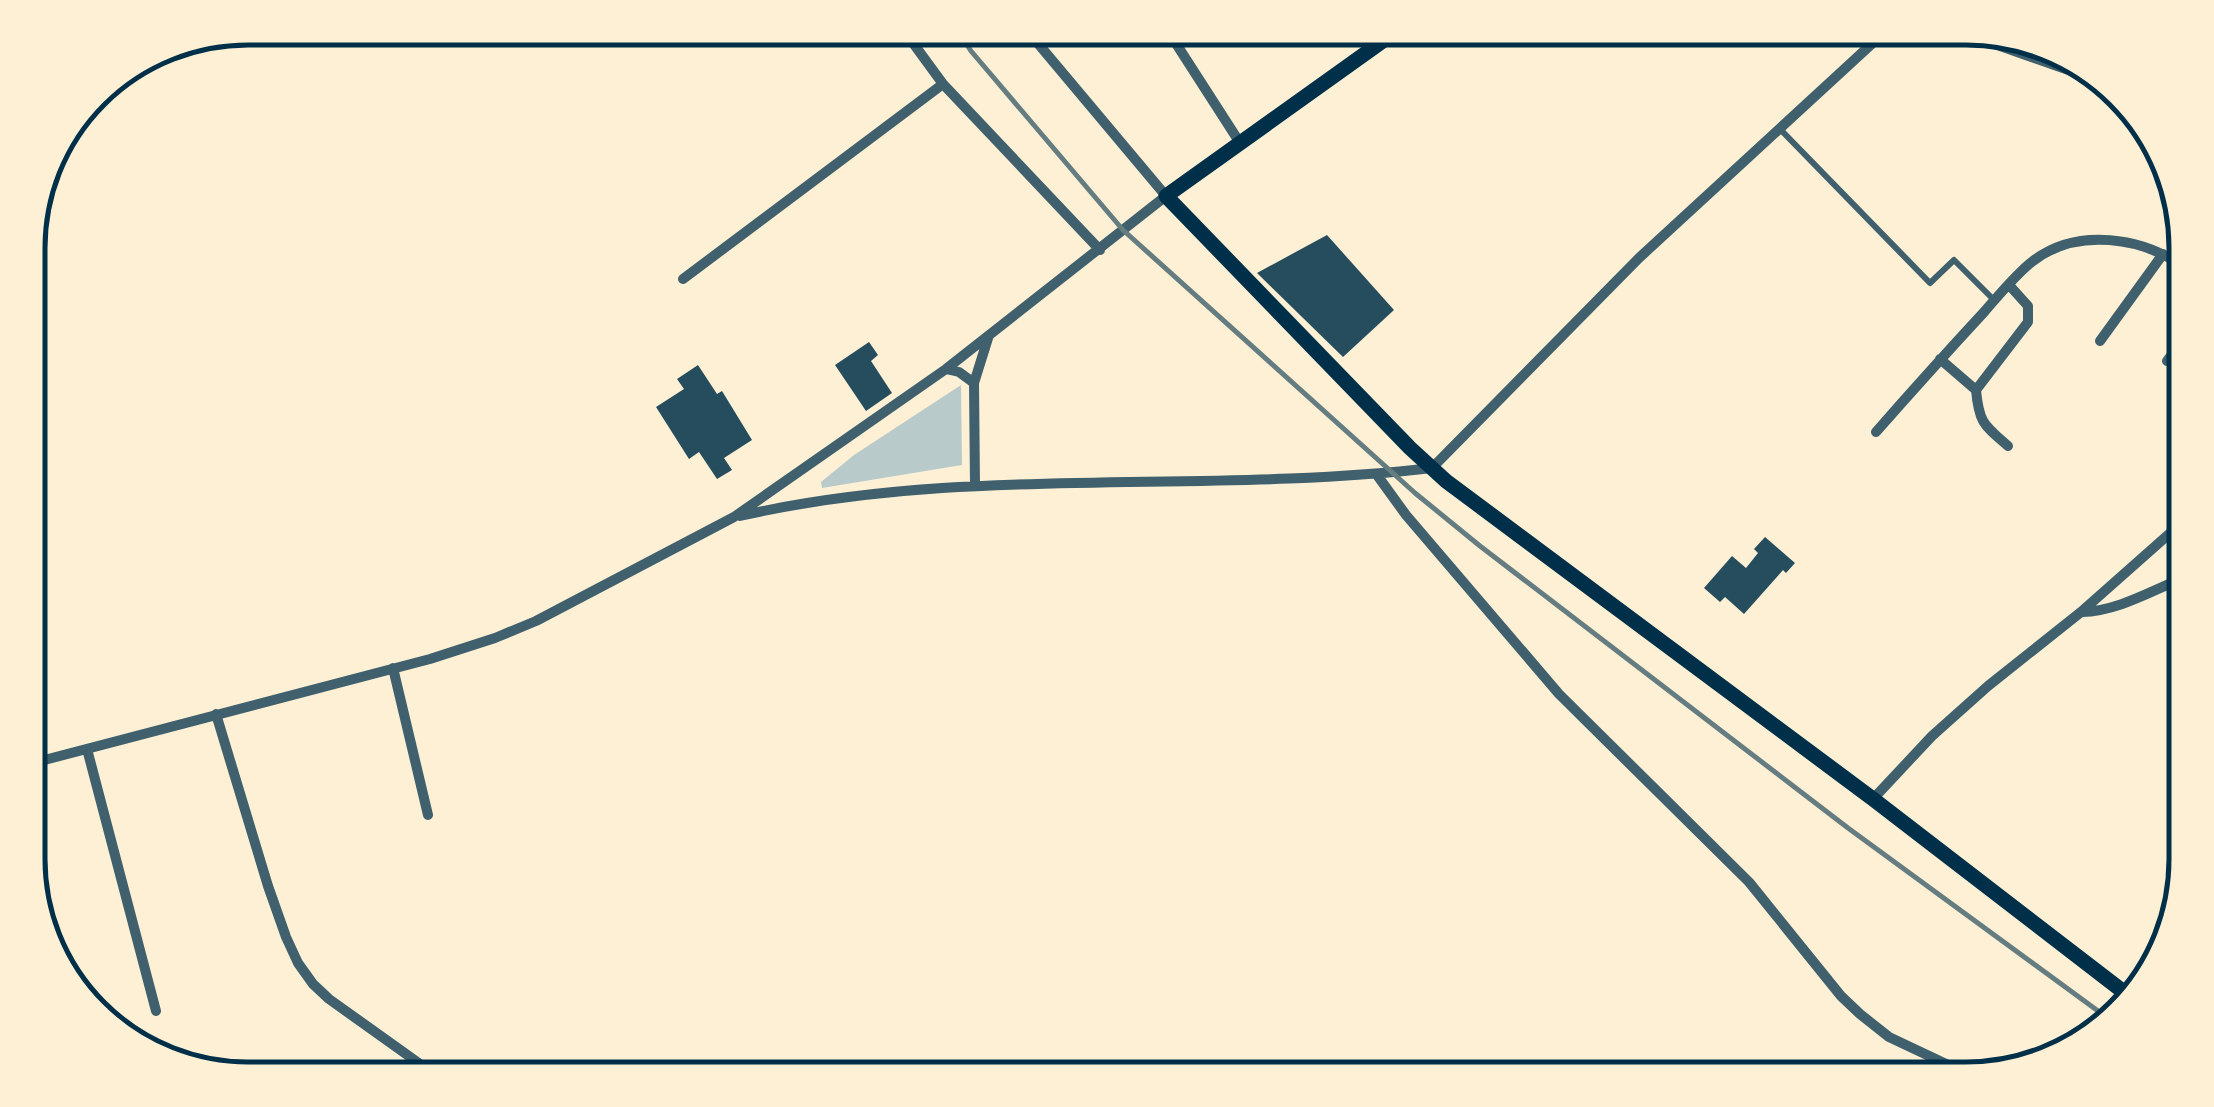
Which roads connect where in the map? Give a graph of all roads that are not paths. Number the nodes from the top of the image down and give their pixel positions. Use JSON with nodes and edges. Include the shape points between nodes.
{"nodes":[{"id":1,"x":914,"y":45,"type":"edge"},
{"id":2,"x":1038,"y":45,"type":"edge"},
{"id":3,"x":1177,"y":45,"type":"edge"},
{"id":4,"x":1377,"y":45,"type":"edge"},
{"id":5,"x":1871,"y":45,"type":"edge"},
{"id":6,"x":2021,"y":53,"type":"edge"},
{"id":7,"x":2047,"y":62,"type":"edge"},
{"id":8,"x":943,"y":84,"type":"junction"},
{"id":9,"x":1780,"y":130,"type":"junction"},
{"id":10,"x":1240,"y":142,"type":"junction"},
{"id":11,"x":1166,"y":196,"type":"junction"},
{"id":12,"x":1100,"y":250,"type":"junction"},
{"id":13,"x":2163,"y":254,"type":"junction"},
{"id":14,"x":2169,"y":258,"type":"edge"},
{"id":15,"x":683,"y":280,"type":"dead end"},
{"id":16,"x":2010,"y":286,"type":"junction"},
{"id":17,"x":1995,"y":300,"type":"junction"},
{"id":18,"x":989,"y":335,"type":"junction"},
{"id":19,"x":2100,"y":341,"type":"dead end"},
{"id":20,"x":2169,"y":358,"type":"edge"},
{"id":21,"x":1940,"y":359,"type":"junction"},
{"id":22,"x":2167,"y":361,"type":"dead end"},
{"id":23,"x":946,"y":369,"type":"junction"},
{"id":24,"x":974,"y":383,"type":"junction"},
{"id":25,"x":1976,"y":390,"type":"junction"},
{"id":26,"x":1876,"y":432,"type":"dead end"},
{"id":27,"x":2008,"y":446,"type":"dead end"},
{"id":28,"x":1432,"y":468,"type":"junction"},
{"id":29,"x":1377,"y":475,"type":"junction"},
{"id":30,"x":976,"y":486,"type":"junction"},
{"id":31,"x":734,"y":517,"type":"junction"},
{"id":32,"x":2169,"y":534,"type":"edge"},
{"id":33,"x":2169,"y":584,"type":"edge"},
{"id":34,"x":2081,"y":612,"type":"junction"},
{"id":35,"x":393,"y":668,"type":"junction"},
{"id":36,"x":216,"y":714,"type":"junction"},
{"id":37,"x":87,"y":749,"type":"junction"},
{"id":38,"x":45,"y":760,"type":"edge"},
{"id":39,"x":1872,"y":799,"type":"junction"},
{"id":40,"x":428,"y":816,"type":"dead end"},
{"id":41,"x":2121,"y":990,"type":"edge"},
{"id":42,"x":156,"y":1011,"type":"dead end"},
{"id":43,"x":416,"y":1062,"type":"edge"},
{"id":44,"x":1942,"y":1062,"type":"edge"}],
"edges":[{"from":1,"to":8,"type":"street"},
{"from":2,"to":11,"type":"street"},
{"from":3,"to":10,"type":"street"},
{"from":4,"to":10,"type":"main road"},
{"from":5,"to":9,"type":"street"},
{"from":6,"to":7,"type":"street"},
{"from":8,"to":12,"type":"street"},
{"from":8,"to":15,"type":"street"},
{"from":9,"to":17,"type":"lane","via":[[1930,283],[1954,260]]},
{"from":9,"to":28,"type":"street","via":[[1639,258]]},
{"from":10,"to":11,"type":"main road"},
{"from":11,"to":12,"type":"street"},
{"from":11,"to":28,"type":"main road"},
{"from":12,"to":18,"type":"street"},
{"from":13,"to":14,"type":"street"},
{"from":13,"to":16,"type":"street","via":[[2106,239],[2066,244],[2032,261]]},
{"from":13,"to":19,"type":"street"},
{"from":16,"to":17,"type":"street"},
{"from":16,"to":25,"type":"street","via":[[2028,306],[2028,322]]},
{"from":17,"to":21,"type":"street"},
{"from":18,"to":23,"type":"street"},
{"from":18,"to":24,"type":"street"},
{"from":20,"to":22,"type":"street"},
{"from":21,"to":25,"type":"street"},
{"from":21,"to":26,"type":"street"},
{"from":23,"to":24,"type":"street"},
{"from":23,"to":31,"type":"street"},
{"from":24,"to":30,"type":"street"},
{"from":25,"to":27,"type":"street","via":[[1983,423]]},
{"from":28,"to":29,"type":"street"},
{"from":28,"to":39,"type":"main road"},
{"from":29,"to":30,"type":"street"},
{"from":29,"to":44,"type":"street","via":[[1558,694],[1748,882],[1841,996],[1889,1037]]},
{"from":30,"to":31,"type":"street","via":[[842,496]]},
{"from":31,"to":35,"type":"street","via":[[536,621]]},
{"from":32,"to":34,"type":"street"},
{"from":33,"to":34,"type":"street"},
{"from":34,"to":39,"type":"street","via":[[1932,736]]},
{"from":35,"to":36,"type":"street"},
{"from":35,"to":40,"type":"street"},
{"from":36,"to":37,"type":"street"},
{"from":36,"to":43,"type":"street","via":[[298,963],[329,998]]},
{"from":37,"to":38,"type":"street"},
{"from":37,"to":42,"type":"street"},
{"from":39,"to":41,"type":"main road"}]}
